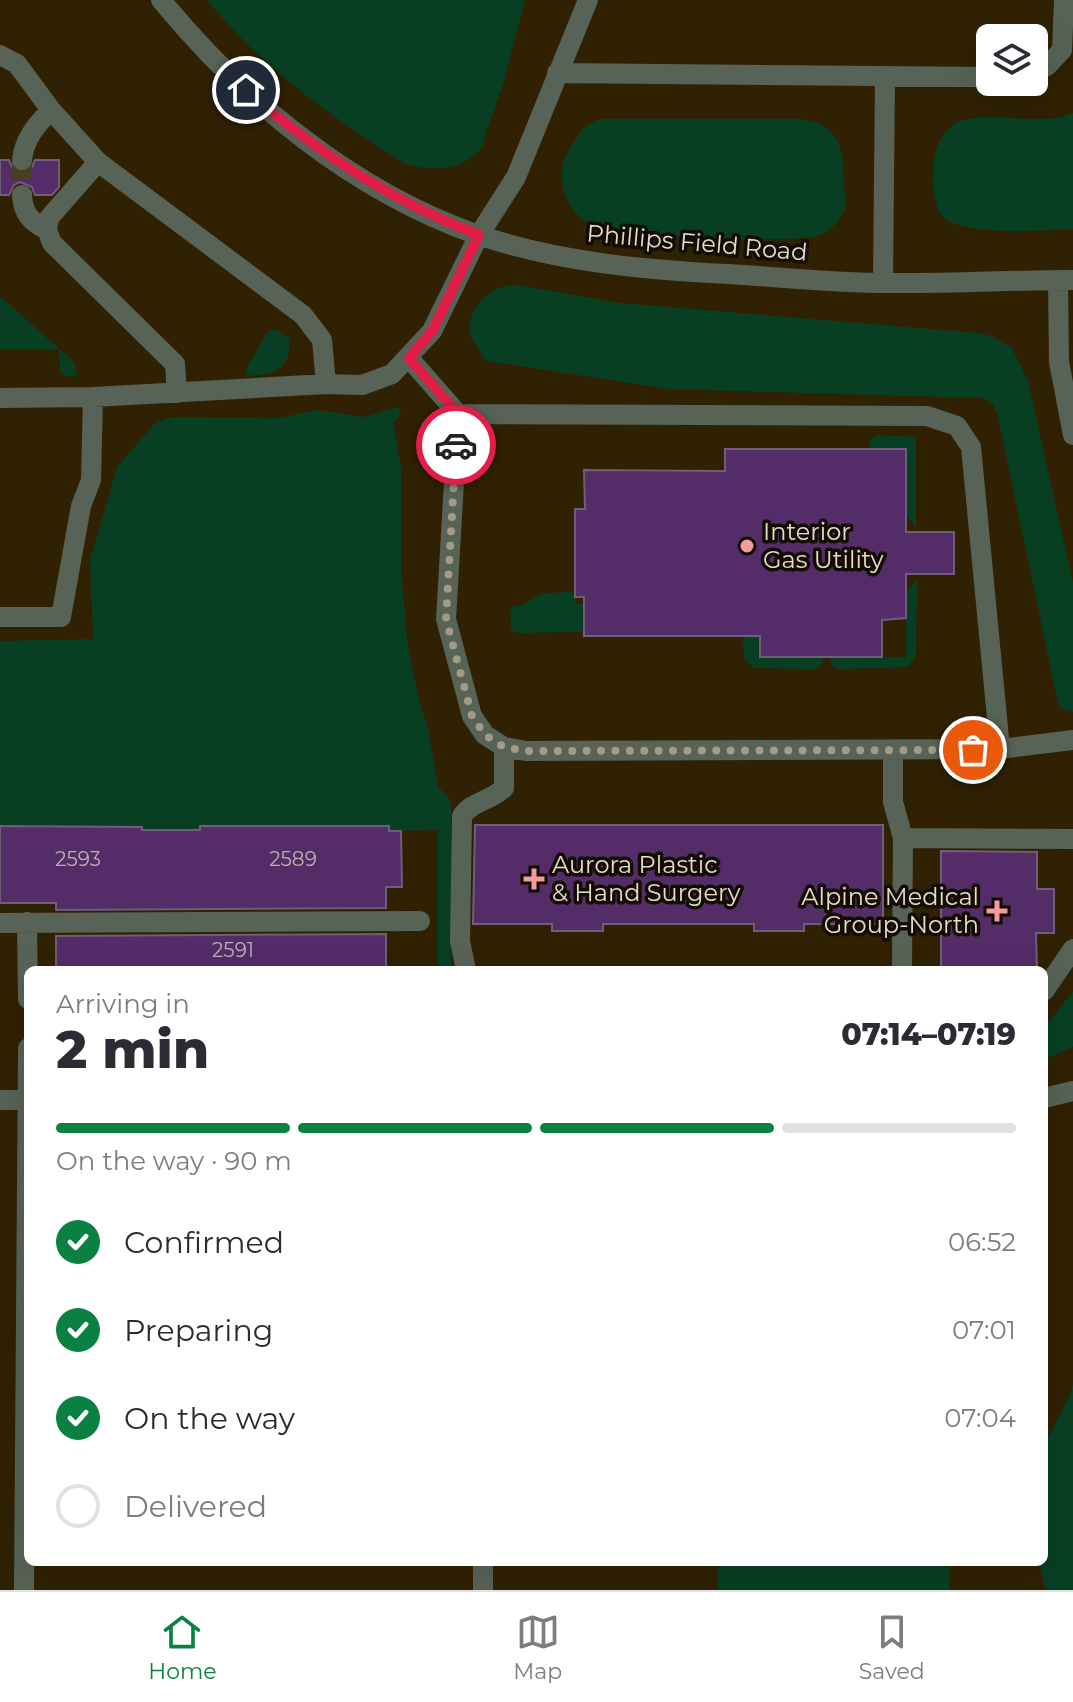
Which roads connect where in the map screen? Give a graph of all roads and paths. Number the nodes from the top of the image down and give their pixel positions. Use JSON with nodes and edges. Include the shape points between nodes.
{"nodes":[{"id":1,"x":161,"y":0,"type":"edge"},
{"id":2,"x":588,"y":0,"type":"edge"},
{"id":3,"x":1064,"y":0,"type":"edge"},
{"id":4,"x":0,"y":55,"type":"edge"},
{"id":5,"x":1048,"y":65,"type":"edge"},
{"id":6,"x":557,"y":73,"type":"junction"},
{"id":7,"x":885,"y":76,"type":"junction"},
{"id":8,"x":976,"y":77,"type":"edge"},
{"id":9,"x":51,"y":110,"type":"junction"},
{"id":10,"x":22,"y":160,"type":"tunnel mouth"},
{"id":11,"x":98,"y":162,"type":"junction"},
{"id":12,"x":22,"y":195,"type":"tunnel mouth"},
{"id":13,"x":47,"y":230,"type":"junction"},
{"id":14,"x":479,"y":235,"type":"junction"},
{"id":15,"x":1066,"y":280,"type":"edge"},
{"id":16,"x":883,"y":283,"type":"junction"},
{"id":17,"x":409,"y":358,"type":"junction"},
{"id":18,"x":326,"y":384,"type":"junction"},
{"id":19,"x":177,"y":393,"type":"junction"},
{"id":20,"x":93,"y":397,"type":"junction"},
{"id":21,"x":0,"y":398,"type":"edge"},
{"id":22,"x":458,"y":414,"type":"junction"},
{"id":23,"x":1073,"y":435,"type":"edge"},
{"id":24,"x":0,"y":617,"type":"edge"},
{"id":25,"x":1073,"y":740,"type":"edge"},
{"id":26,"x":504,"y":747,"type":"junction"},
{"id":27,"x":1000,"y":749,"type":"junction"},
{"id":28,"x":893,"y":751,"type":"junction"},
{"id":29,"x":903,"y":838,"type":"junction"},
{"id":30,"x":1073,"y":839,"type":"edge"},
{"id":31,"x":420,"y":921,"type":"dead end"},
{"id":32,"x":27,"y":922,"type":"junction"},
{"id":33,"x":0,"y":923,"type":"edge"},
{"id":34,"x":1073,"y":949,"type":"edge"},
{"id":35,"x":28,"y":966,"type":"edge"},
{"id":36,"x":465,"y":966,"type":"edge"},
{"id":37,"x":902,"y":966,"type":"edge"},
{"id":38,"x":1048,"y":985,"type":"edge"},
{"id":39,"x":1073,"y":1091,"type":"edge"},
{"id":40,"x":1048,"y":1097,"type":"edge"},
{"id":41,"x":0,"y":1100,"type":"edge"},
{"id":42,"x":24,"y":1100,"type":"edge"},
{"id":43,"x":24,"y":1566,"type":"edge"},
{"id":44,"x":483,"y":1566,"type":"edge"},
{"id":45,"x":24,"y":1590,"type":"edge"},
{"id":46,"x":483,"y":1590,"type":"edge"}],
"edges":[{"from":1,"to":14,"type":"street","name":"Phillips Field Road","via":[[246,90],[319,151],[404,202]]},
{"from":2,"to":6,"type":"street"},
{"from":3,"to":5,"type":"street","via":[[1062,50]]},
{"from":4,"to":9,"type":"street","via":[[17,64]]},
{"from":6,"to":7,"type":"street"},
{"from":6,"to":14,"type":"street","via":[[516,177]]},
{"from":7,"to":8,"type":"street"},
{"from":7,"to":16,"type":"street"},
{"from":9,"to":10,"type":"street","via":[[28,138]]},
{"from":9,"to":11,"type":"street"},
{"from":11,"to":13,"type":"street","via":[[49,218]]},
{"from":11,"to":18,"type":"street","via":[[303,315],[322,340]]},
{"from":12,"to":13,"type":"street","via":[[28,218]]},
{"from":13,"to":19,"type":"street","via":[[52,243],[175,364]]},
{"from":14,"to":16,"type":"street","name":"Phillips Field Road","via":[[638,268]]},
{"from":14,"to":17,"type":"street","via":[[432,331]]},
{"from":15,"to":16,"type":"street","name":"Phillips Field Road"},
{"from":15,"to":23,"type":"street","via":[[1059,362]]},
{"from":17,"to":18,"type":"street","via":[[392,374],[362,385]]},
{"from":17,"to":22,"type":"street"},
{"from":18,"to":19,"type":"street"},
{"from":19,"to":20,"type":"street"},
{"from":20,"to":21,"type":"street"},
{"from":20,"to":24,"type":"street","via":[[91,480],[81,506],[61,617]]},
{"from":22,"to":26,"type":"street","via":[[446,619],[472,716],[485,735]]},
{"from":22,"to":27,"type":"street","via":[[927,416],[957,426],[971,447]]},
{"from":25,"to":27,"type":"street"},
{"from":26,"to":28,"type":"street"},
{"from":26,"to":36,"type":"street","via":[[504,788],[496,797],[468,807],[462,816],[460,941]]},
{"from":27,"to":28,"type":"street"},
{"from":28,"to":29,"type":"street","via":[[893,802]]},
{"from":29,"to":30,"type":"street"},
{"from":29,"to":37,"type":"street"},
{"from":31,"to":32,"type":"street"},
{"from":32,"to":33,"type":"street"},
{"from":32,"to":35,"type":"street"},
{"from":34,"to":38,"type":"street"},
{"from":39,"to":40,"type":"street"},
{"from":41,"to":42,"type":"street"},
{"from":43,"to":45,"type":"street"},
{"from":44,"to":46,"type":"street"}]}
